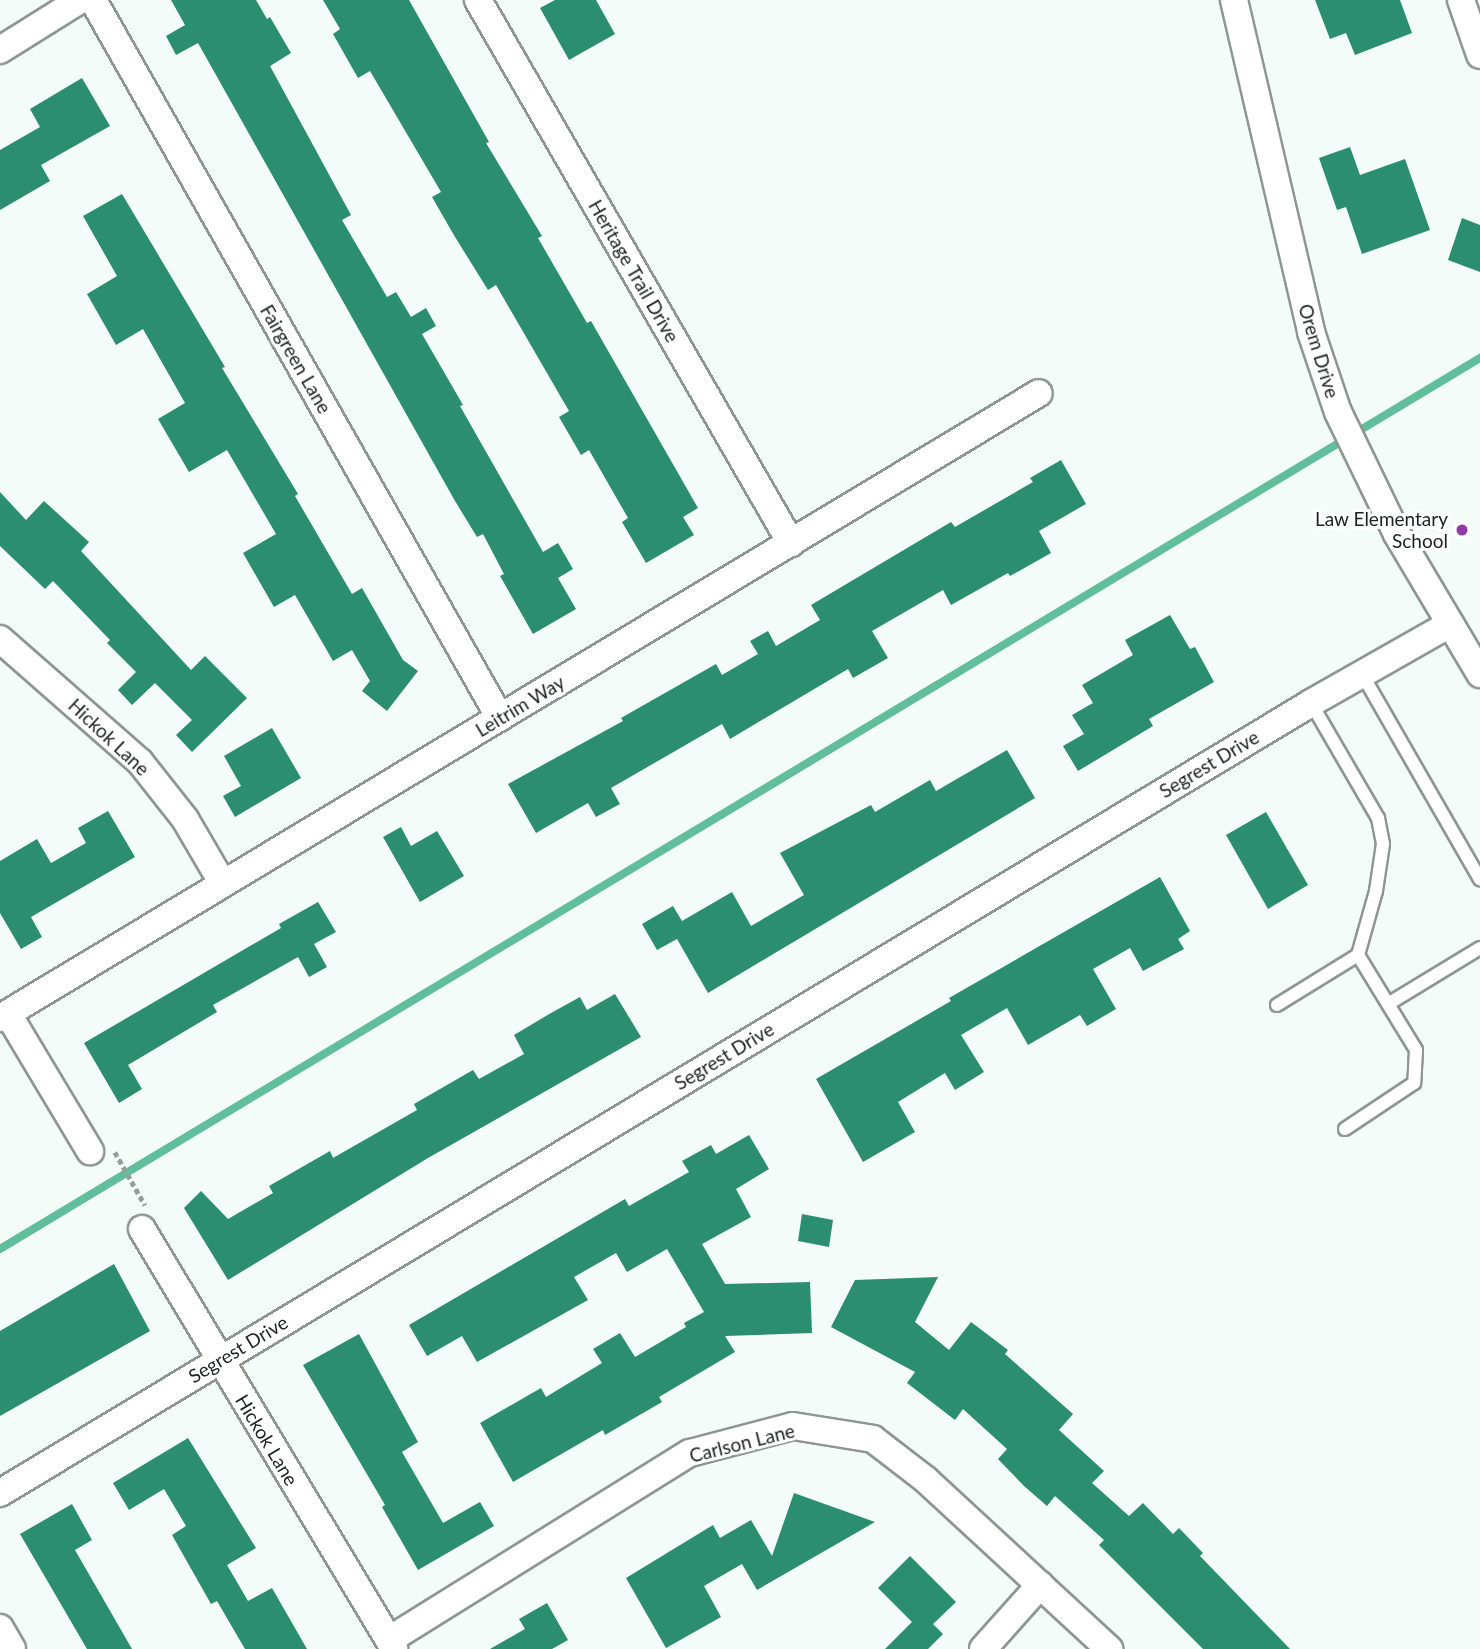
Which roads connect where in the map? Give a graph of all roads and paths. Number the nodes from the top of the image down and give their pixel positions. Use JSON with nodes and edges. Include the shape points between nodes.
{"nodes":[{"id":1,"x":80,"y":0,"type":"edge"},
{"id":2,"x":93,"y":0,"type":"edge"},
{"id":3,"x":478,"y":0,"type":"edge"},
{"id":4,"x":1234,"y":0,"type":"edge"},
{"id":5,"x":1461,"y":0,"type":"edge"},
{"id":6,"x":0,"y":50,"type":"edge"},
{"id":7,"x":1480,"y":55,"type":"edge"},
{"id":8,"x":1039,"y":393,"type":"dead end"},
{"id":9,"x":791,"y":543,"type":"junction"},
{"id":10,"x":1450,"y":624,"type":"junction"},
{"id":11,"x":0,"y":639,"type":"edge"},
{"id":12,"x":1362,"y":674,"type":"junction"},
{"id":13,"x":1480,"y":674,"type":"edge"},
{"id":14,"x":1311,"y":703,"type":"junction"},
{"id":15,"x":499,"y":718,"type":"junction"},
{"id":16,"x":1480,"y":879,"type":"edge"},
{"id":17,"x":223,"y":884,"type":"junction"},
{"id":18,"x":1480,"y":948,"type":"edge"},
{"id":19,"x":1358,"y":955,"type":"junction"},
{"id":20,"x":1388,"y":1004,"type":"junction"},
{"id":21,"x":1277,"y":1005,"type":"dead end"},
{"id":22,"x":4,"y":1016,"type":"edge"},
{"id":23,"x":1345,"y":1129,"type":"dead end"},
{"id":24,"x":90,"y":1151,"type":"dead end"},
{"id":25,"x":119,"y":1158,"type":"dead end"},
{"id":26,"x":145,"y":1203,"type":"dead end"},
{"id":27,"x":142,"y":1229,"type":"dead end"},
{"id":28,"x":219,"y":1361,"type":"junction"},
{"id":29,"x":0,"y":1493,"type":"edge"},
{"id":30,"x":1040,"y":1586,"type":"junction"},
{"id":31,"x":0,"y":1628,"type":"edge"},
{"id":32,"x":392,"y":1644,"type":"edge"},
{"id":33,"x":12,"y":1649,"type":"edge"},
{"id":34,"x":983,"y":1649,"type":"edge"},
{"id":35,"x":1109,"y":1649,"type":"edge"}],
"edges":[{"from":1,"to":6,"type":"street"},
{"from":2,"to":15,"type":"street","name":"Fairgreen Lane"},
{"from":3,"to":9,"type":"street","name":"Heritage Trail Drive"},
{"from":4,"to":10,"type":"street","name":"Orem Drive","via":[[1301,295],[1338,412],[1397,534]]},
{"from":5,"to":7,"type":"street"},
{"from":8,"to":9,"type":"street","name":"Leitrim Way"},
{"from":9,"to":15,"type":"street","name":"Leitrim Way"},
{"from":10,"to":12,"type":"street","name":"Segrest Drive"},
{"from":10,"to":13,"type":"street","name":"Orem Drive"},
{"from":11,"to":17,"type":"street","name":"Hickok Lane","via":[[140,762],[185,819]]},
{"from":12,"to":14,"type":"street","name":"Segrest Drive"},
{"from":12,"to":16,"type":"lane"},
{"from":14,"to":19,"type":"lane","via":[[1378,818],[1383,844]]},
{"from":14,"to":28,"type":"street","name":"Segrest Drive"},
{"from":15,"to":17,"type":"street","name":"Leitrim Way"},
{"from":17,"to":22,"type":"street","name":"Leitrim Way"},
{"from":18,"to":20,"type":"lane"},
{"from":19,"to":20,"type":"lane"},
{"from":19,"to":21,"type":"lane"},
{"from":20,"to":23,"type":"lane","via":[[1416,1051],[1414,1083]]},
{"from":22,"to":24,"type":"street"},
{"from":25,"to":26,"type":"path"},
{"from":27,"to":28,"type":"street","name":"Hickok Lane"},
{"from":28,"to":29,"type":"street","name":"Segrest Drive"},
{"from":28,"to":32,"type":"street","name":"Hickok Lane"},
{"from":30,"to":32,"type":"street","name":"Carlson Lane","via":[[925,1479],[873,1439],[793,1426],[690,1453]]},
{"from":30,"to":34,"type":"street"},
{"from":30,"to":35,"type":"street","name":"Carlson Lane"},
{"from":31,"to":33,"type":"street"}]}
